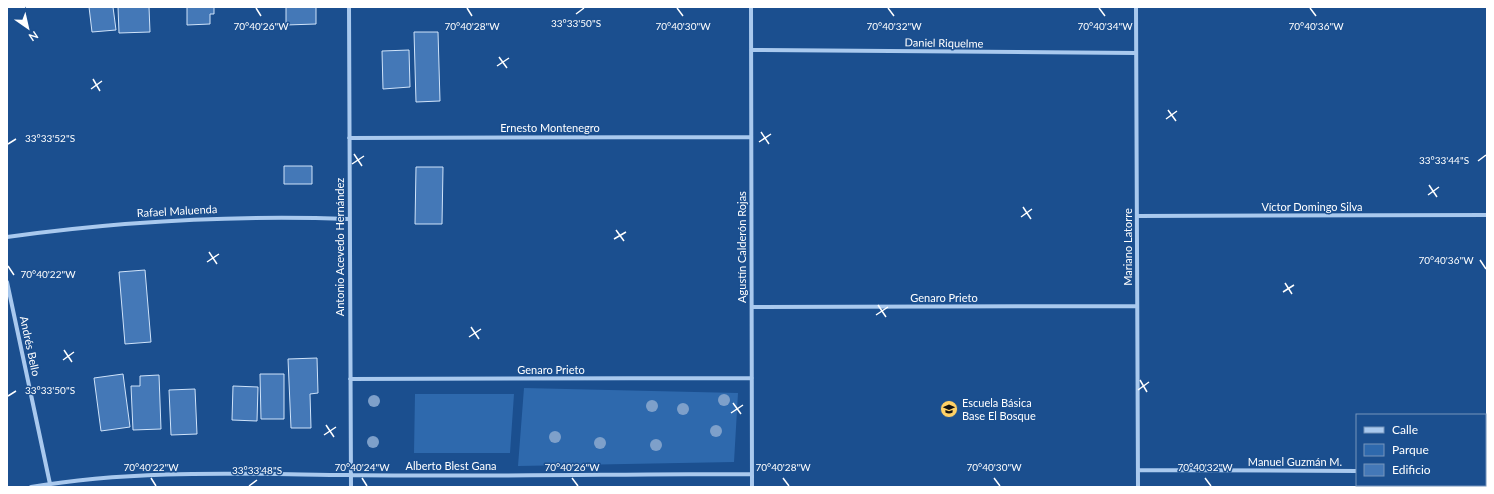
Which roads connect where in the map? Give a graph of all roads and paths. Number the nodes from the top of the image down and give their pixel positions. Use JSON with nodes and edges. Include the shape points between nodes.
{"nodes":[{"id":1,"x":349,"y":7,"type":"edge"},
{"id":2,"x":751,"y":7,"type":"edge"},
{"id":3,"x":1136,"y":7,"type":"edge"},
{"id":4,"x":751,"y":50,"type":"junction"},
{"id":5,"x":1136,"y":53,"type":"junction"},
{"id":6,"x":751,"y":137,"type":"junction"},
{"id":7,"x":349,"y":138,"type":"junction"},
{"id":8,"x":1487,"y":215,"type":"edge"},
{"id":9,"x":1136,"y":216,"type":"junction"},
{"id":10,"x":349,"y":219,"type":"junction"},
{"id":11,"x":7,"y":237,"type":"edge"},
{"id":12,"x":7,"y":282,"type":"edge"},
{"id":13,"x":1137,"y":306,"type":"junction"},
{"id":14,"x":752,"y":307,"type":"junction"},
{"id":15,"x":752,"y":378,"type":"junction"},
{"id":16,"x":350,"y":379,"type":"junction"},
{"id":17,"x":1138,"y":470,"type":"junction"},
{"id":18,"x":1356,"y":471,"type":"edge"},
{"id":19,"x":752,"y":474,"type":"junction"},
{"id":20,"x":350,"y":475,"type":"junction"},
{"id":21,"x":50,"y":484,"type":"junction"},
{"id":22,"x":31,"y":487,"type":"edge"},
{"id":23,"x":350,"y":487,"type":"edge"},
{"id":24,"x":752,"y":487,"type":"edge"},
{"id":25,"x":1138,"y":487,"type":"edge"}],
"edges":[{"from":1,"to":7,"type":"street","name":"Antonio Acevedo Hernández"},
{"from":2,"to":4,"type":"street","name":"Agustín Calderón Rojas"},
{"from":3,"to":5,"type":"street","name":"Mariano Latorre"},
{"from":4,"to":5,"type":"street","name":"Daniel Riquelme"},
{"from":4,"to":6,"type":"street","name":"Agustín Calderón Rojas"},
{"from":5,"to":9,"type":"street","name":"Mariano Latorre"},
{"from":6,"to":7,"type":"street","name":"Ernesto Montenegro"},
{"from":6,"to":14,"type":"street","name":"Agustín Calderón Rojas"},
{"from":7,"to":10,"type":"street","name":"Antonio Acevedo Hernández"},
{"from":8,"to":9,"type":"street","name":"Víctor Domingo Silva"},
{"from":9,"to":13,"type":"street","name":"Mariano Latorre"},
{"from":10,"to":11,"type":"street","name":"Rafael Maluenda","via":[[190,219],[64,229]]},
{"from":10,"to":16,"type":"street","name":"Antonio Acevedo Hernández"},
{"from":12,"to":21,"type":"street","name":"Andrés Bello"},
{"from":13,"to":14,"type":"street","name":"Genaro Prieto"},
{"from":13,"to":17,"type":"street","name":"Mariano Latorre"},
{"from":14,"to":15,"type":"street","name":"Agustín Calderón Rojas"},
{"from":15,"to":16,"type":"street","name":"Genaro Prieto"},
{"from":15,"to":19,"type":"street","name":"Agustín Calderón Rojas"},
{"from":16,"to":20,"type":"street","name":"Antonio Acevedo Hernández"},
{"from":17,"to":18,"type":"street","name":"Manuel Guzmán M."},
{"from":17,"to":25,"type":"street","name":"Mariano Latorre"},
{"from":19,"to":20,"type":"street","name":"Alberto Blest Gana"},
{"from":19,"to":24,"type":"street","name":"Agustín Calderón Rojas"},
{"from":20,"to":21,"type":"street","name":"Alberto Blest Gana","via":[[144,474]]},
{"from":20,"to":23,"type":"street","name":"Antonio Acevedo Hernández"},
{"from":21,"to":22,"type":"street","name":"Alberto Blest Gana"}]}
